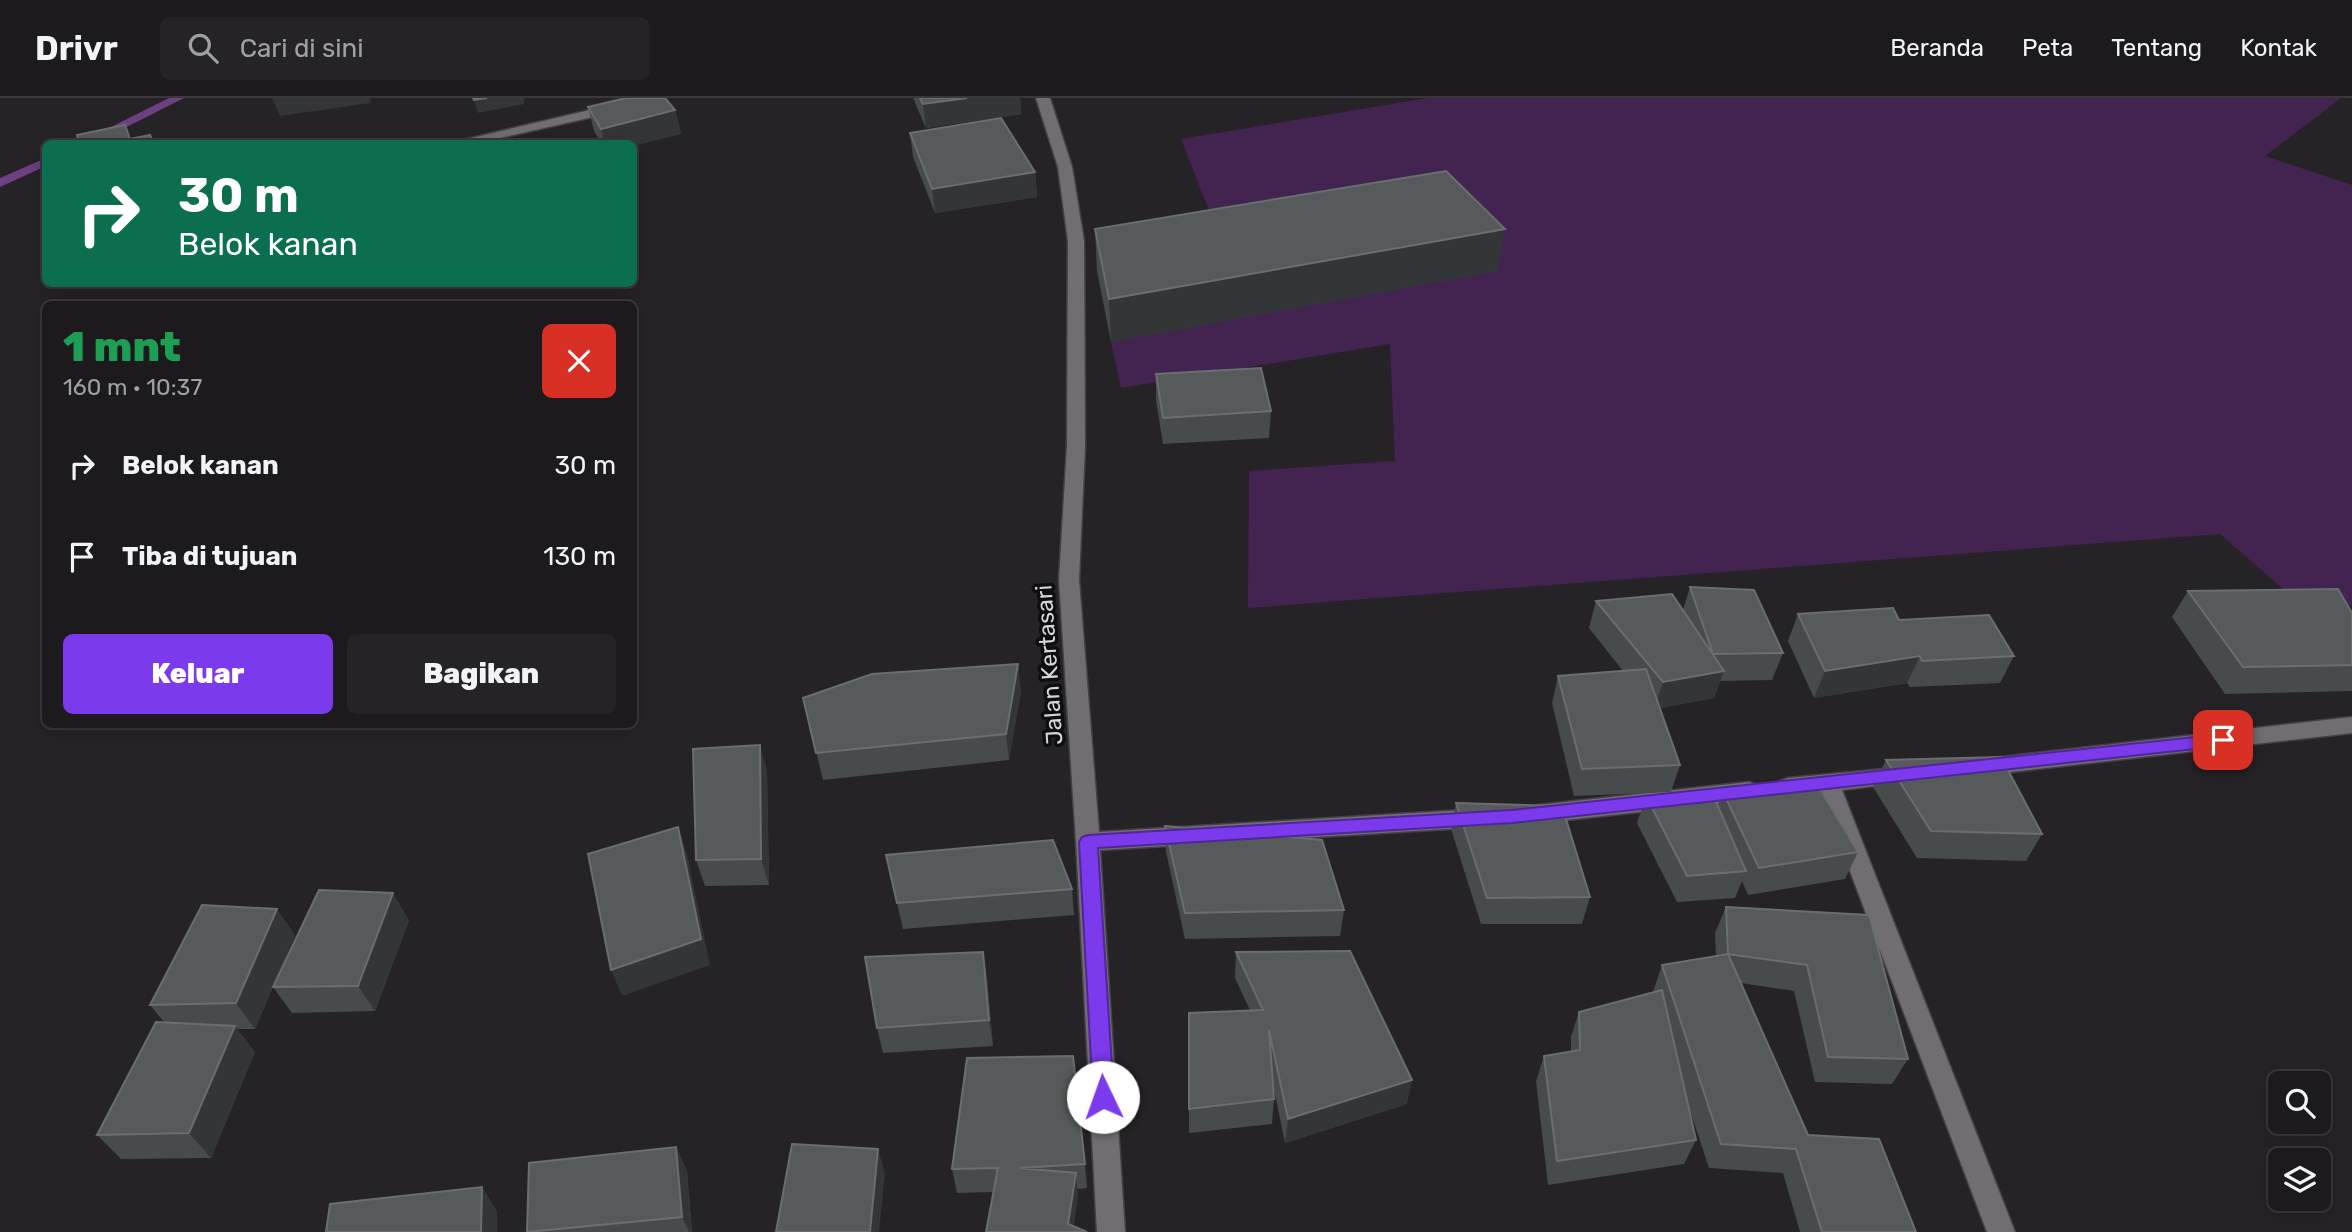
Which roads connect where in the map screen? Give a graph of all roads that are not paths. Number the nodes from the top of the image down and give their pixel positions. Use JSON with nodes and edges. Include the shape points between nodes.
{"nodes":[{"id":1,"x":659,"y":98,"type":"edge"},
{"id":2,"x":1043,"y":98,"type":"edge"},
{"id":3,"x":471,"y":140,"type":"edge"},
{"id":4,"x":2352,"y":725,"type":"edge"},
{"id":5,"x":1951,"y":771,"type":"edge"},
{"id":6,"x":1924,"y":773,"type":"edge"},
{"id":7,"x":1828,"y":783,"type":"junction"},
{"id":8,"x":1088,"y":842,"type":"junction"},
{"id":9,"x":1111,"y":1232,"type":"edge"},
{"id":10,"x":2001,"y":1232,"type":"edge"}],
"edges":[{"from":1,"to":3,"type":"street"},
{"from":2,"to":8,"type":"street","name":"Jalan Kertasari","via":[[1065,167],[1076,241],[1076,446],[1069,580]]},
{"from":4,"to":5,"type":"street"},
{"from":6,"to":7,"type":"street"},
{"from":7,"to":8,"type":"street","via":[[1506,817]]},
{"from":7,"to":10,"type":"street"},
{"from":8,"to":9,"type":"street","name":"Jalan Kertasari"}]}
